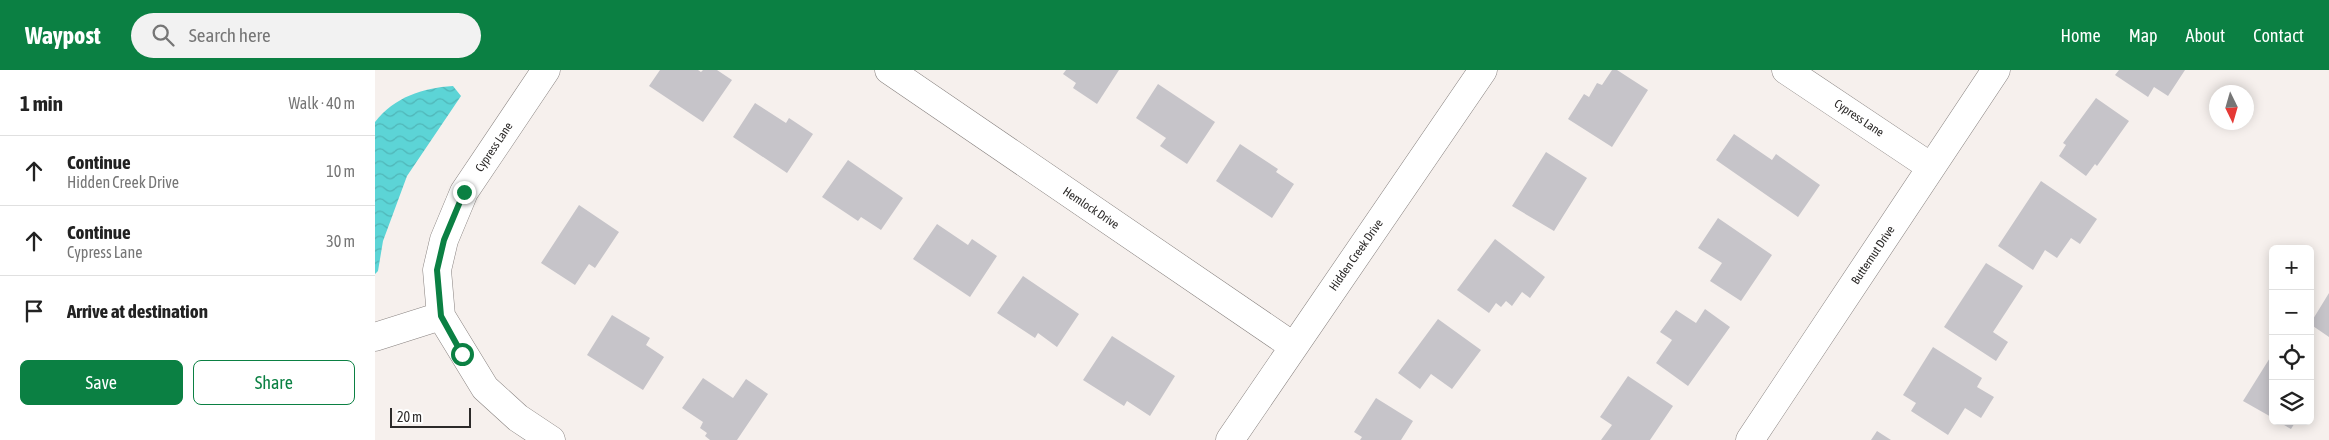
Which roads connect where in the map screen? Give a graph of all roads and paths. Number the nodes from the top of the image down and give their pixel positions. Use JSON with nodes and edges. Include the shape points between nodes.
{"nodes":[{"id":1,"x":546,"y":70,"type":"edge"},
{"id":2,"x":889,"y":70,"type":"edge"},
{"id":3,"x":1483,"y":70,"type":"edge"},
{"id":4,"x":1786,"y":70,"type":"edge"},
{"id":5,"x":1996,"y":70,"type":"edge"},
{"id":6,"x":1931,"y":167,"type":"junction"},
{"id":7,"x":441,"y":316,"type":"junction"},
{"id":8,"x":375,"y":338,"type":"edge"},
{"id":9,"x":1293,"y":346,"type":"junction"},
{"id":10,"x":551,"y":440,"type":"edge"},
{"id":11,"x":1230,"y":440,"type":"edge"},
{"id":12,"x":1750,"y":440,"type":"edge"}],
"edges":[{"from":1,"to":7,"type":"street","name":"Cypress Lane","via":[[464,192],[453,217],[437,270]]},
{"from":2,"to":9,"type":"street","name":"Hemlock Drive"},
{"from":3,"to":9,"type":"street","name":"Hidden Creek Drive"},
{"from":4,"to":6,"type":"street","name":"Cypress Lane"},
{"from":5,"to":6,"type":"street","name":"Butternut Drive"},
{"from":6,"to":12,"type":"street","name":"Butternut Drive"},
{"from":7,"to":8,"type":"street"},
{"from":7,"to":10,"type":"street","via":[[485,388],[518,418]]},
{"from":9,"to":11,"type":"street","name":"Hidden Creek Drive"}]}
